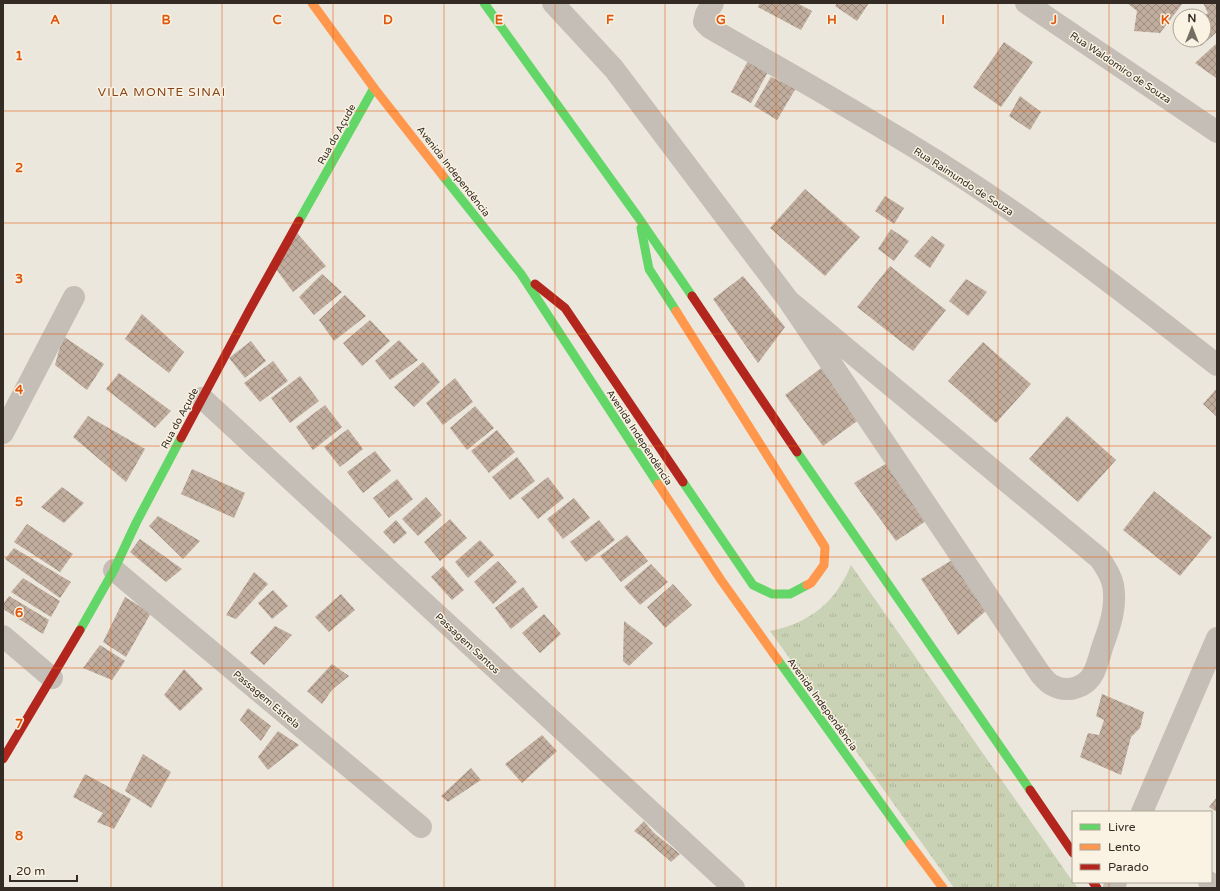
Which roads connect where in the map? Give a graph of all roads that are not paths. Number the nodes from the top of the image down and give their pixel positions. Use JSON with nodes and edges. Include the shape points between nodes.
{"nodes":[{"id":1,"x":312,"y":3,"type":"edge"},
{"id":2,"x":484,"y":3,"type":"edge"},
{"id":3,"x":553,"y":3,"type":"edge"},
{"id":4,"x":1026,"y":3,"type":"edge"},
{"id":5,"x":709,"y":9,"type":"edge"},
{"id":6,"x":374,"y":88,"type":"junction"},
{"id":7,"x":1217,"y":132,"type":"edge"},
{"id":8,"x":638,"y":217,"type":"junction"},
{"id":9,"x":521,"y":274,"type":"junction"},
{"id":10,"x":74,"y":298,"type":"dead end"},
{"id":11,"x":789,"y":301,"type":"junction"},
{"id":12,"x":1217,"y":365,"type":"edge"},
{"id":13,"x":202,"y":398,"type":"junction"},
{"id":14,"x":3,"y":433,"type":"edge"},
{"id":15,"x":114,"y":570,"type":"junction"},
{"id":16,"x":3,"y":636,"type":"edge"},
{"id":17,"x":1217,"y":638,"type":"edge"},
{"id":18,"x":52,"y":678,"type":"junction"},
{"id":19,"x":3,"y":759,"type":"edge"},
{"id":20,"x":1142,"y":811,"type":"edge"},
{"id":21,"x":421,"y":827,"type":"dead end"},
{"id":22,"x":1072,"y":852,"type":"edge"},
{"id":23,"x":734,"y":888,"type":"edge"},
{"id":24,"x":943,"y":888,"type":"edge"}],
"edges":[{"from":1,"to":6,"type":"main road","name":"Avenida Independência"},
{"from":2,"to":8,"type":"main road"},
{"from":3,"to":11,"type":"street","via":[[614,69]]},
{"from":4,"to":7,"type":"street","name":"Rua Waldomiro de Souza"},
{"from":5,"to":12,"type":"street","name":"Rua Raimundo de Souza","via":[[704,22],[710,28],[942,165],[1027,221]]},
{"from":6,"to":9,"type":"main road","name":"Avenida Independência"},
{"from":6,"to":13,"type":"main road","name":"Rua do Açude"},
{"from":8,"to":9,"type":"main road","via":[[649,269],[826,547],[824,565],[811,583],[790,594],[772,594],[753,585],[566,308]]},
{"from":8,"to":22,"type":"main road"},
{"from":9,"to":24,"type":"main road","name":"Avenida Independência","via":[[721,580]]},
{"from":10,"to":14,"type":"street"},
{"from":11,"to":11,"type":"street","via":[[1041,675],[1052,685],[1065,689],[1078,688],[1088,681],[1094,672],[1110,624],[1115,598],[1108,571],[1099,558]]},
{"from":13,"to":15,"type":"main road","name":"Rua do Açude"},
{"from":13,"to":23,"type":"street","name":"Passagem Santos"},
{"from":15,"to":18,"type":"main road","name":"Rua do Açude"},
{"from":15,"to":21,"type":"street","name":"Passagem Estrela"},
{"from":16,"to":18,"type":"street"},
{"from":17,"to":20,"type":"street"},
{"from":18,"to":19,"type":"main road","name":"Rua do Açude"}]}
